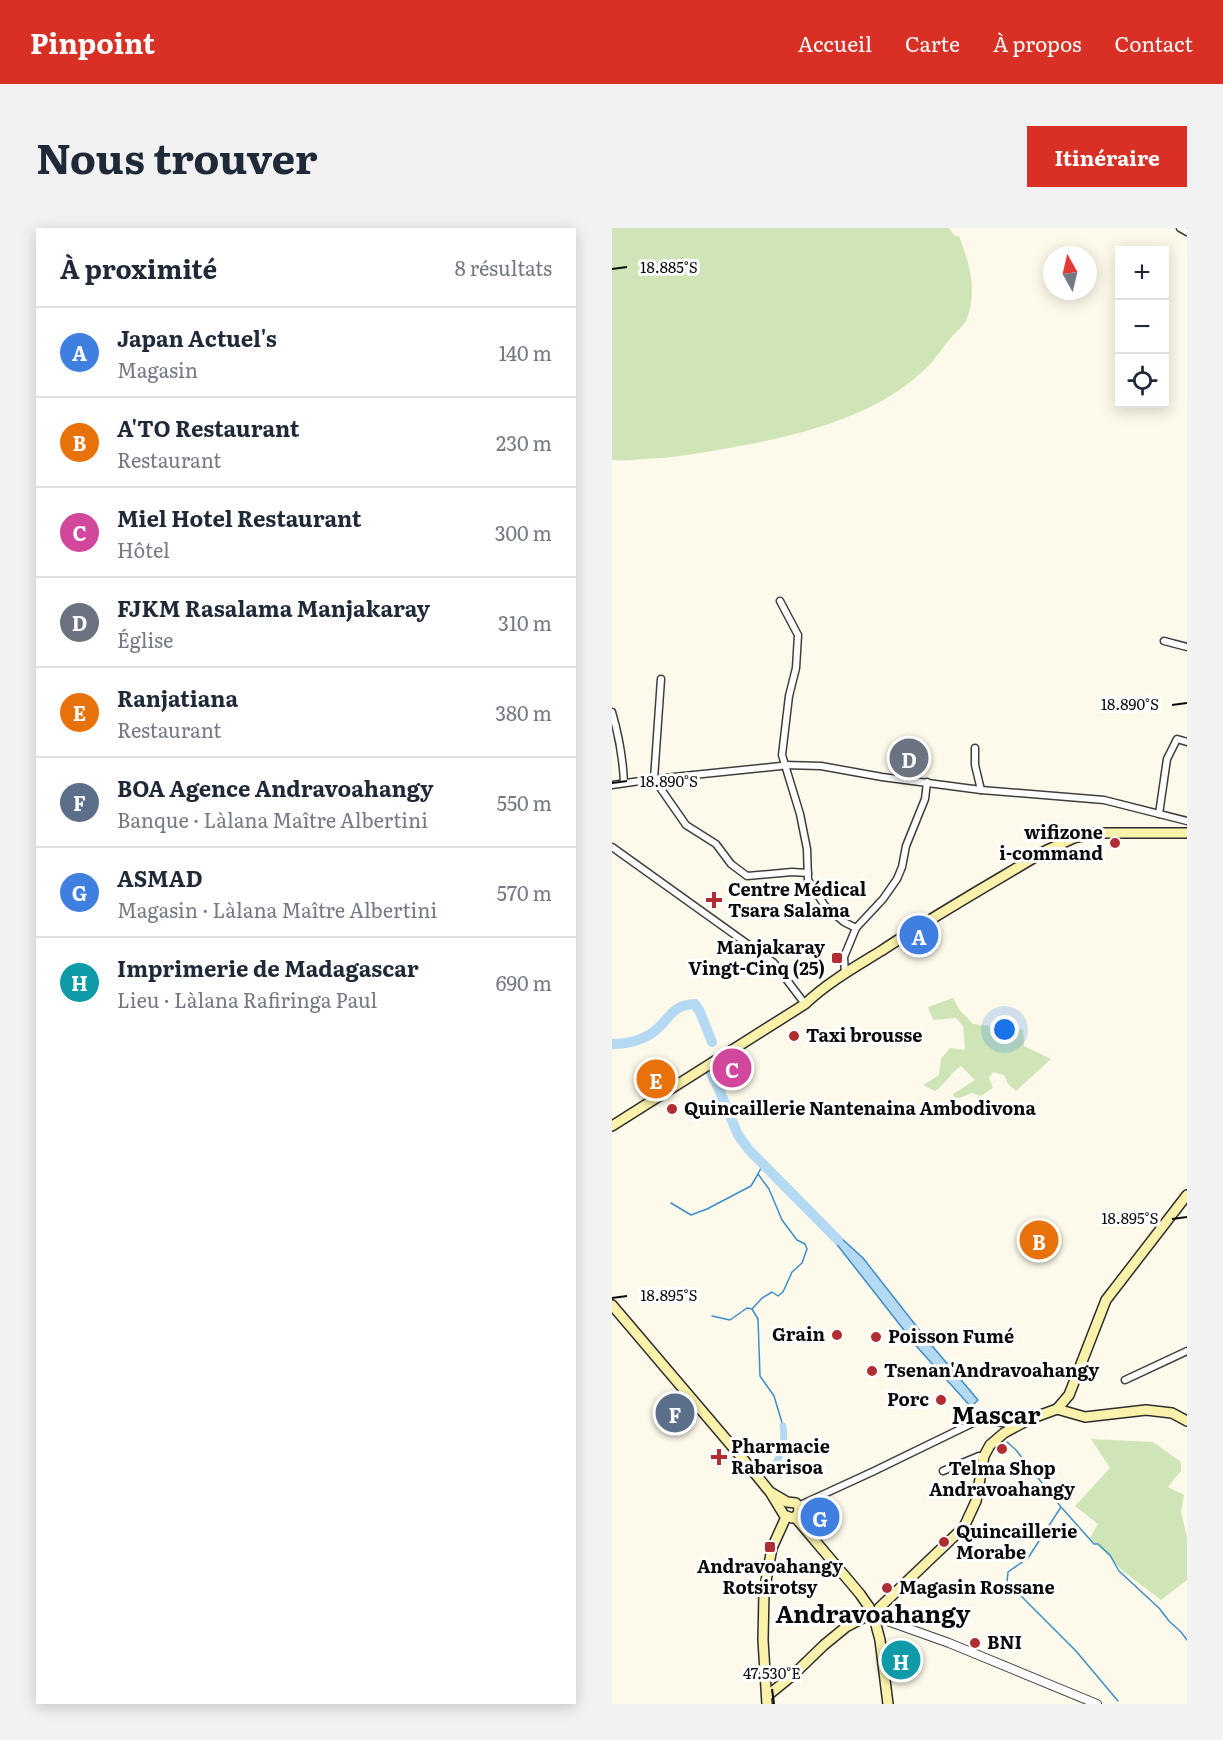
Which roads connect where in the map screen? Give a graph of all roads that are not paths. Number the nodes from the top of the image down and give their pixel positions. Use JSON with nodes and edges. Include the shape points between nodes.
{"nodes":[{"id":1,"x":1180,"y":228,"type":"edge"},
{"id":2,"x":1187,"y":231,"type":"edge"},
{"id":3,"x":780,"y":601,"type":"dead end"},
{"id":4,"x":1164,"y":641,"type":"dead end"},
{"id":5,"x":1187,"y":647,"type":"edge"},
{"id":6,"x":662,"y":679,"type":"dead end"},
{"id":7,"x":612,"y":712,"type":"edge"},
{"id":8,"x":1187,"y":742,"type":"edge"},
{"id":9,"x":975,"y":748,"type":"dead end"},
{"id":10,"x":784,"y":765,"type":"junction"},
{"id":11,"x":654,"y":779,"type":"junction"},
{"id":12,"x":927,"y":782,"type":"junction"},
{"id":13,"x":624,"y":783,"type":"junction"},
{"id":14,"x":612,"y":785,"type":"edge"},
{"id":15,"x":981,"y":790,"type":"junction"},
{"id":16,"x":1159,"y":814,"type":"junction"},
{"id":17,"x":1187,"y":821,"type":"edge"},
{"id":18,"x":1187,"y":833,"type":"edge"},
{"id":19,"x":612,"y":847,"type":"edge"},
{"id":20,"x":808,"y":873,"type":"junction"},
{"id":21,"x":856,"y":928,"type":"junction"},
{"id":22,"x":845,"y":974,"type":"junction"},
{"id":23,"x":804,"y":1002,"type":"junction"},
{"id":24,"x":650,"y":1098,"type":"junction"},
{"id":25,"x":612,"y":1119,"type":"edge"},
{"id":26,"x":612,"y":1126,"type":"edge"},
{"id":27,"x":1187,"y":1195,"type":"edge"},
{"id":28,"x":612,"y":1305,"type":"edge"},
{"id":29,"x":1187,"y":1351,"type":"edge"},
{"id":30,"x":1125,"y":1380,"type":"dead end"},
{"id":31,"x":1057,"y":1409,"type":"junction"},
{"id":32,"x":1187,"y":1421,"type":"edge"},
{"id":33,"x":1020,"y":1425,"type":"junction"},
{"id":34,"x":984,"y":1456,"type":"junction"},
{"id":35,"x":943,"y":1471,"type":"dead end"},
{"id":36,"x":770,"y":1492,"type":"junction"},
{"id":37,"x":787,"y":1502,"type":"junction"},
{"id":38,"x":798,"y":1506,"type":"junction"},
{"id":39,"x":788,"y":1516,"type":"junction"},
{"id":40,"x":875,"y":1614,"type":"junction"},
{"id":41,"x":767,"y":1700,"type":"edge"},
{"id":42,"x":888,"y":1704,"type":"edge"},
{"id":43,"x":1096,"y":1704,"type":"edge"}],
"edges":[{"from":1,"to":2,"type":"street"},
{"from":3,"to":10,"type":"street","via":[[798,635],[782,755]]},
{"from":4,"to":5,"type":"street"},
{"from":6,"to":11,"type":"street"},
{"from":7,"to":13,"type":"street"},
{"from":8,"to":16,"type":"street","via":[[1177,739],[1167,759]]},
{"from":9,"to":15,"type":"street"},
{"from":10,"to":11,"type":"street"},
{"from":10,"to":12,"type":"street","via":[[821,766]]},
{"from":10,"to":20,"type":"street","via":[[800,814]]},
{"from":11,"to":13,"type":"street"},
{"from":11,"to":20,"type":"street","via":[[686,825],[716,844],[731,864],[747,876]]},
{"from":12,"to":15,"type":"street"},
{"from":12,"to":21,"type":"street","via":[[925,799],[897,879]]},
{"from":13,"to":14,"type":"street"},
{"from":15,"to":16,"type":"street","via":[[1104,801]]},
{"from":16,"to":17,"type":"street"},
{"from":18,"to":22,"type":"main road","via":[[1096,834],[1074,838],[996,880]]},
{"from":19,"to":23,"type":"street","via":[[774,963]]},
{"from":20,"to":21,"type":"street","via":[[808,880],[825,906]]},
{"from":21,"to":22,"type":"street","via":[[844,957]]},
{"from":22,"to":23,"type":"main road"},
{"from":23,"to":24,"type":"main road"},
{"from":24,"to":25,"type":"main road"},
{"from":24,"to":26,"type":"main road"},
{"from":27,"to":31,"type":"main road","via":[[1106,1300],[1069,1395]]},
{"from":28,"to":36,"type":"main road"},
{"from":29,"to":30,"type":"street"},
{"from":31,"to":32,"type":"main road","via":[[1085,1417],[1146,1410],[1172,1413]]},
{"from":31,"to":33,"type":"main road"},
{"from":33,"to":34,"type":"main road","via":[[990,1445]]},
{"from":33,"to":38,"type":"street","via":[[979,1420]]},
{"from":34,"to":35,"type":"street"},
{"from":34,"to":40,"type":"main road","via":[[976,1501],[964,1527]]},
{"from":36,"to":37,"type":"main road"},
{"from":36,"to":39,"type":"main road"},
{"from":37,"to":38,"type":"main road"},
{"from":37,"to":39,"type":"main road","via":[[783,1506]]},
{"from":38,"to":39,"type":"main road","via":[[799,1511]]},
{"from":39,"to":40,"type":"main road"},
{"from":39,"to":41,"type":"main road","via":[[772,1548],[764,1592]]},
{"from":40,"to":41,"type":"main road","via":[[846,1627]]},
{"from":40,"to":42,"type":"main road"},
{"from":40,"to":43,"type":"street"}]}
